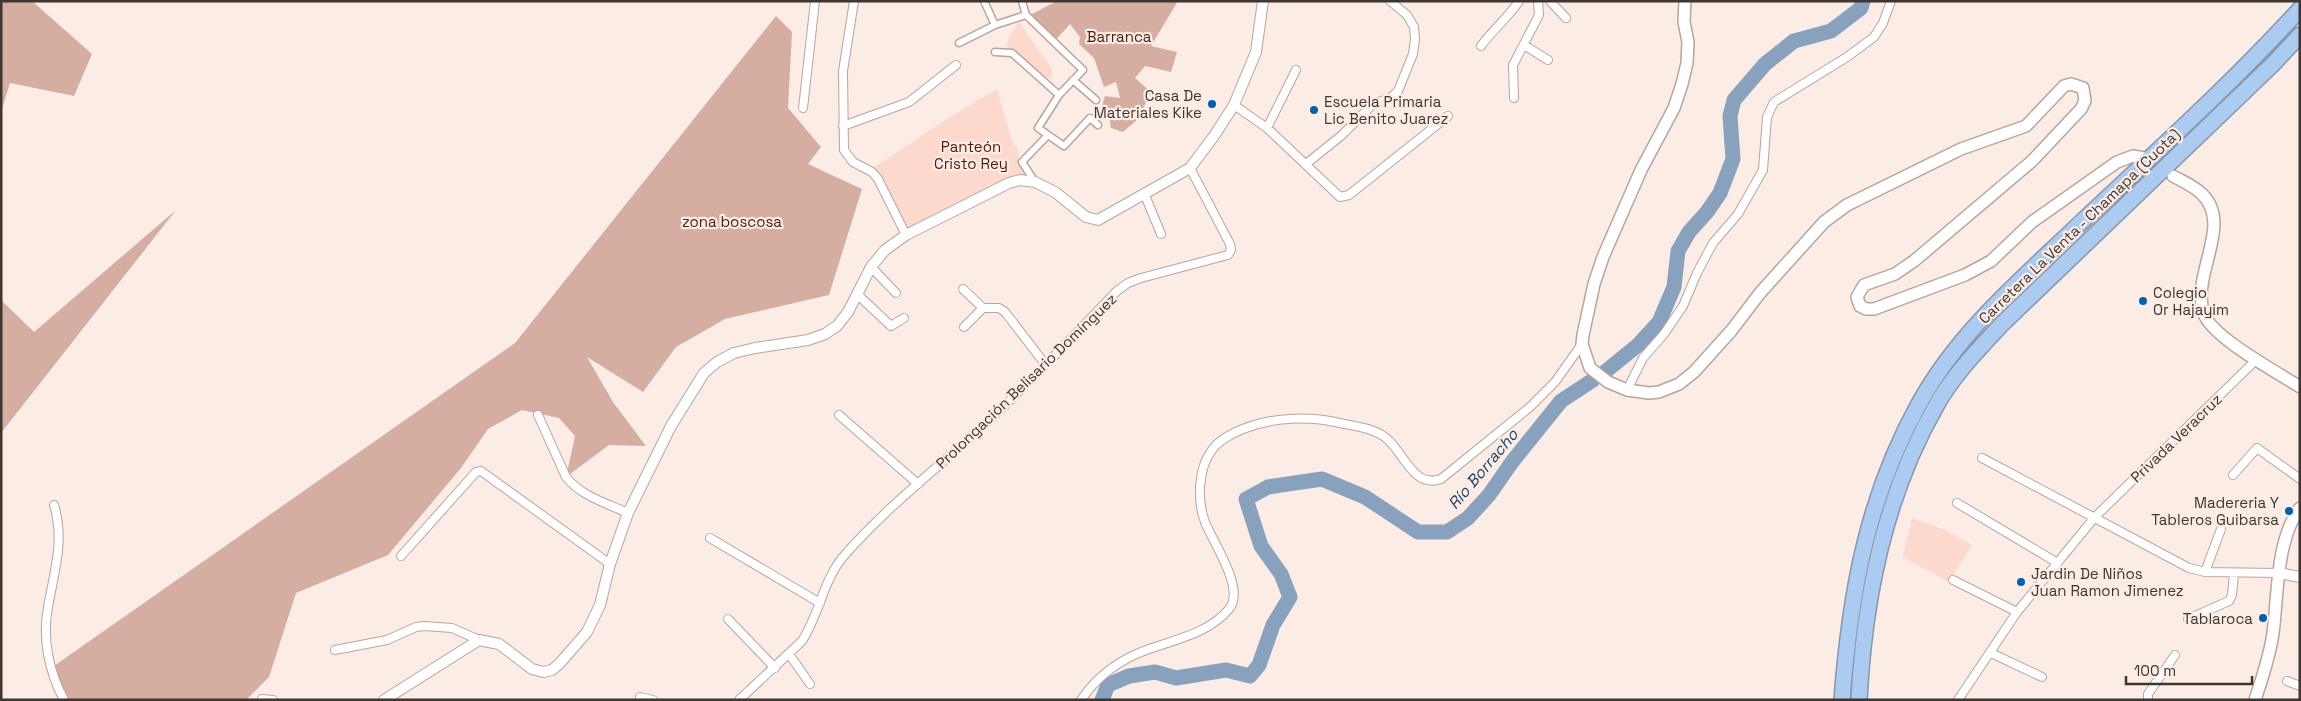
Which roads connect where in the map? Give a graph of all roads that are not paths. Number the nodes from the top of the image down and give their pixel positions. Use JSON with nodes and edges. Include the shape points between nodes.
{"nodes":[{"id":1,"x":815,"y":1,"type":"edge"},
{"id":2,"x":854,"y":1,"type":"edge"},
{"id":3,"x":984,"y":1,"type":"edge"},
{"id":4,"x":1022,"y":1,"type":"edge"},
{"id":5,"x":1263,"y":1,"type":"edge"},
{"id":6,"x":1390,"y":1,"type":"edge"},
{"id":7,"x":1519,"y":1,"type":"edge"},
{"id":8,"x":1538,"y":1,"type":"edge"},
{"id":9,"x":1550,"y":1,"type":"edge"},
{"id":10,"x":1685,"y":1,"type":"edge"},
{"id":11,"x":1891,"y":1,"type":"edge"},
{"id":12,"x":2300,"y":9,"type":"edge"},
{"id":13,"x":1026,"y":15,"type":"junction"},
{"id":14,"x":1566,"y":18,"type":"dead end"},
{"id":15,"x":995,"y":25,"type":"junction"},
{"id":16,"x":2300,"y":35,"type":"edge"},
{"id":17,"x":959,"y":43,"type":"dead end"},
{"id":18,"x":1524,"y":45,"type":"junction"},
{"id":19,"x":1481,"y":46,"type":"dead end"},
{"id":20,"x":995,"y":52,"type":"dead end"},
{"id":21,"x":1548,"y":60,"type":"dead end"},
{"id":22,"x":956,"y":65,"type":"dead end"},
{"id":23,"x":1296,"y":70,"type":"dead end"},
{"id":24,"x":1073,"y":80,"type":"junction"},
{"id":25,"x":1059,"y":94,"type":"junction"},
{"id":26,"x":1514,"y":98,"type":"dead end"},
{"id":27,"x":1096,"y":100,"type":"dead end"},
{"id":28,"x":1234,"y":105,"type":"junction"},
{"id":29,"x":802,"y":108,"type":"dead end"},
{"id":30,"x":1448,"y":116,"type":"dead end"},
{"id":31,"x":1098,"y":125,"type":"dead end"},
{"id":32,"x":843,"y":126,"type":"junction"},
{"id":33,"x":1267,"y":128,"type":"junction"},
{"id":34,"x":1048,"y":135,"type":"junction"},
{"id":35,"x":2144,"y":158,"type":"dead end"},
{"id":36,"x":1306,"y":164,"type":"junction"},
{"id":37,"x":1190,"y":168,"type":"junction"},
{"id":38,"x":2173,"y":176,"type":"dead end"},
{"id":39,"x":1035,"y":182,"type":"junction"},
{"id":40,"x":1144,"y":193,"type":"junction"},
{"id":41,"x":1161,"y":234,"type":"dead end"},
{"id":42,"x":906,"y":235,"type":"junction"},
{"id":43,"x":871,"y":267,"type":"junction"},
{"id":44,"x":963,"y":289,"type":"dead end"},
{"id":45,"x":896,"y":293,"type":"dead end"},
{"id":46,"x":857,"y":294,"type":"junction"},
{"id":47,"x":983,"y":308,"type":"junction"},
{"id":48,"x":904,"y":318,"type":"dead end"},
{"id":49,"x":964,"y":327,"type":"dead end"},
{"id":50,"x":1582,"y":344,"type":"junction"},
{"id":51,"x":2257,"y":359,"type":"junction"},
{"id":52,"x":1045,"y":364,"type":"junction"},
{"id":53,"x":2300,"y":387,"type":"edge"},
{"id":54,"x":1626,"y":390,"type":"junction"},
{"id":55,"x":538,"y":415,"type":"dead end"},
{"id":56,"x":839,"y":415,"type":"dead end"},
{"id":57,"x":1982,"y":458,"type":"dead end"},
{"id":58,"x":2234,"y":475,"type":"dead end"},
{"id":59,"x":2300,"y":479,"type":"edge"},
{"id":60,"x":918,"y":484,"type":"junction"},
{"id":61,"x":1957,"y":503,"type":"dead end"},
{"id":62,"x":54,"y":505,"type":"dead end"},
{"id":63,"x":2300,"y":508,"type":"edge"},
{"id":64,"x":628,"y":513,"type":"junction"},
{"id":65,"x":2095,"y":517,"type":"junction"},
{"id":66,"x":2221,"y":529,"type":"dead end"},
{"id":67,"x":710,"y":538,"type":"dead end"},
{"id":68,"x":401,"y":556,"type":"dead end"},
{"id":69,"x":2056,"y":562,"type":"junction"},
{"id":70,"x":610,"y":564,"type":"junction"},
{"id":71,"x":2205,"y":572,"type":"junction"},
{"id":72,"x":2234,"y":573,"type":"junction"},
{"id":73,"x":2279,"y":573,"type":"junction"},
{"id":74,"x":2300,"y":576,"type":"edge"},
{"id":75,"x":1953,"y":580,"type":"dead end"},
{"id":76,"x":820,"y":603,"type":"junction"},
{"id":77,"x":2017,"y":612,"type":"junction"},
{"id":78,"x":728,"y":619,"type":"dead end"},
{"id":79,"x":2188,"y":619,"type":"dead end"},
{"id":80,"x":480,"y":640,"type":"junction"},
{"id":81,"x":335,"y":650,"type":"dead end"},
{"id":82,"x":1991,"y":653,"type":"junction"},
{"id":83,"x":789,"y":654,"type":"junction"},
{"id":84,"x":2176,"y":654,"type":"dead end"},
{"id":85,"x":775,"y":668,"type":"junction"},
{"id":86,"x":2042,"y":677,"type":"dead end"},
{"id":87,"x":2287,"y":681,"type":"dead end"},
{"id":88,"x":810,"y":684,"type":"dead end"},
{"id":89,"x":2300,"y":686,"type":"edge"},
{"id":90,"x":640,"y":697,"type":"dead end"},
{"id":91,"x":262,"y":698,"type":"edge"},
{"id":92,"x":2147,"y":699,"type":"edge"},
{"id":93,"x":64,"y":700,"type":"edge"},
{"id":94,"x":273,"y":700,"type":"edge"},
{"id":95,"x":384,"y":700,"type":"edge"},
{"id":96,"x":653,"y":700,"type":"edge"},
{"id":97,"x":739,"y":700,"type":"edge"},
{"id":98,"x":1081,"y":700,"type":"edge"},
{"id":99,"x":1842,"y":700,"type":"edge"},
{"id":100,"x":1859,"y":700,"type":"edge"},
{"id":101,"x":1958,"y":700,"type":"edge"},
{"id":102,"x":2255,"y":700,"type":"edge"}],
"edges":[{"from":1,"to":29,"type":"street"},
{"from":2,"to":32,"type":"street","via":[[843,71]]},
{"from":3,"to":15,"type":"street"},
{"from":4,"to":13,"type":"street"},
{"from":5,"to":28,"type":"street","via":[[1256,52]]},
{"from":6,"to":36,"type":"street","via":[[1414,27],[1413,54],[1398,91],[1390,98],[1373,104]]},
{"from":7,"to":19,"type":"street"},
{"from":8,"to":18,"type":"street","via":[[1539,15]]},
{"from":9,"to":14,"type":"street"},
{"from":10,"to":50,"type":"main road","via":[[1684,22],[1688,42],[1682,84],[1674,108],[1650,152],[1603,257]]},
{"from":11,"to":54,"type":"street","via":[[1874,37],[1774,102],[1767,118],[1763,170],[1738,214],[1713,243],[1683,306],[1642,358]]},
{"from":12,"to":99,"type":"highway","name":"Carretera La Venta - Chamapa (Cuota)","via":[[2257,56],[1988,310],[1949,358],[1920,401],[1891,459],[1869,523],[1852,596]]},
{"from":13,"to":15,"type":"street"},
{"from":13,"to":24,"type":"street","via":[[1083,70]]},
{"from":15,"to":17,"type":"street"},
{"from":16,"to":100,"type":"highway","name":"Carretera La Venta - Chamapa (Cuota)","via":[[2002,324],[1936,404],[1906,463],[1886,525],[1869,598]]},
{"from":18,"to":21,"type":"street"},
{"from":18,"to":26,"type":"street","via":[[1513,65]]},
{"from":20,"to":25,"type":"street","via":[[1012,53]]},
{"from":22,"to":32,"type":"street","via":[[909,102]]},
{"from":23,"to":33,"type":"street"},
{"from":24,"to":25,"type":"street"},
{"from":24,"to":27,"type":"street"},
{"from":25,"to":34,"type":"street","via":[[1038,128]]},
{"from":28,"to":33,"type":"street"},
{"from":28,"to":37,"type":"street"},
{"from":30,"to":36,"type":"street","via":[[1349,195],[1340,197]]},
{"from":31,"to":34,"type":"street","via":[[1090,118],[1064,146]]},
{"from":32,"to":42,"type":"street","via":[[846,156],[872,172]]},
{"from":33,"to":36,"type":"street"},
{"from":34,"to":39,"type":"street","via":[[1022,162]]},
{"from":35,"to":54,"type":"main road","via":[[2133,156],[2117,162],[2032,222],[1991,261],[1965,275],[1874,309],[1860,306],[1857,297],[1864,285],[1895,274],[1914,261],[2013,179],[2081,109],[2086,94],[2083,88],[2064,86],[2026,126],[1962,149],[1847,205],[1824,222],[1694,372],[1679,384],[1659,392]]},
{"from":37,"to":40,"type":"street"},
{"from":37,"to":52,"type":"street","name":"Prolongación Belisario Domínguez","via":[[1230,244],[1228,255],[1128,283]]},
{"from":38,"to":51,"type":"main road","via":[[2202,193],[2212,206],[2215,225],[2202,282],[2204,315],[2217,331]]},
{"from":39,"to":40,"type":"street","via":[[1055,192],[1092,220],[1104,218]]},
{"from":39,"to":42,"type":"street","via":[[1020,180],[1009,183]]},
{"from":40,"to":41,"type":"street"},
{"from":42,"to":43,"type":"street","via":[[884,250]]},
{"from":43,"to":45,"type":"street"},
{"from":43,"to":46,"type":"street"},
{"from":44,"to":47,"type":"street"},
{"from":46,"to":48,"type":"street","via":[[891,326]]},
{"from":46,"to":64,"type":"street","via":[[837,326],[825,334],[734,353],[704,373],[671,426]]},
{"from":47,"to":49,"type":"street"},
{"from":47,"to":52,"type":"street","via":[[999,308],[1005,312]]},
{"from":50,"to":54,"type":"main road","via":[[1590,368],[1608,382]]},
{"from":50,"to":98,"type":"street","via":[[1554,382],[1530,407],[1441,479],[1432,482],[1416,476],[1385,437],[1368,429],[1335,422],[1278,419],[1257,423],[1236,432],[1212,449],[1203,468],[1200,492],[1204,520],[1233,583],[1234,596],[1230,608],[1205,628],[1185,638],[1148,649],[1115,665],[1102,674]]},
{"from":51,"to":53,"type":"main road"},
{"from":51,"to":65,"type":"street","name":"Privada Veracruz"},
{"from":52,"to":60,"type":"street","name":"Prolongación Belisario Domínguez","via":[[985,425]]},
{"from":55,"to":64,"type":"street","via":[[572,485]]},
{"from":56,"to":60,"type":"street"},
{"from":57,"to":65,"type":"street"},
{"from":58,"to":59,"type":"street","via":[[2256,448]]},
{"from":60,"to":76,"type":"street","name":"Prolongación Belisario Domínguez","via":[[842,558]]},
{"from":61,"to":69,"type":"street"},
{"from":62,"to":93,"type":"street","via":[[60,534],[47,608],[46,638],[53,676]]},
{"from":63,"to":73,"type":"main road","via":[[2293,516]]},
{"from":64,"to":70,"type":"street"},
{"from":65,"to":69,"type":"street","name":"Privada Veracruz"},
{"from":65,"to":71,"type":"street","via":[[2189,568]]},
{"from":66,"to":71,"type":"street"},
{"from":67,"to":76,"type":"street"},
{"from":68,"to":70,"type":"street","via":[[476,472],[481,471]]},
{"from":69,"to":77,"type":"street","name":"Privada Veracruz"},
{"from":70,"to":80,"type":"street","via":[[600,605],[587,632],[552,670],[532,669],[498,644]]},
{"from":71,"to":72,"type":"street"},
{"from":72,"to":73,"type":"street"},
{"from":72,"to":79,"type":"street","via":[[2229,600]]},
{"from":73,"to":74,"type":"street"},
{"from":73,"to":102,"type":"main road","via":[[2273,636]]},
{"from":75,"to":77,"type":"street"},
{"from":76,"to":83,"type":"street","name":"Prolongación Belisario Domínguez","via":[[808,633]]},
{"from":77,"to":82,"type":"street","name":"Privada Veracruz"},
{"from":78,"to":85,"type":"street"},
{"from":80,"to":81,"type":"street","via":[[452,628],[424,626],[387,640]]},
{"from":80,"to":95,"type":"street"},
{"from":82,"to":86,"type":"street"},
{"from":82,"to":101,"type":"street","name":"Privada Veracruz"},
{"from":83,"to":85,"type":"street","name":"Prolongación Belisario Domínguez"},
{"from":83,"to":88,"type":"street"},
{"from":84,"to":92,"type":"street"},
{"from":85,"to":97,"type":"street","name":"Prolongación Belisario Domínguez"},
{"from":87,"to":89,"type":"street"},
{"from":90,"to":96,"type":"street"},
{"from":91,"to":94,"type":"street"}]}
